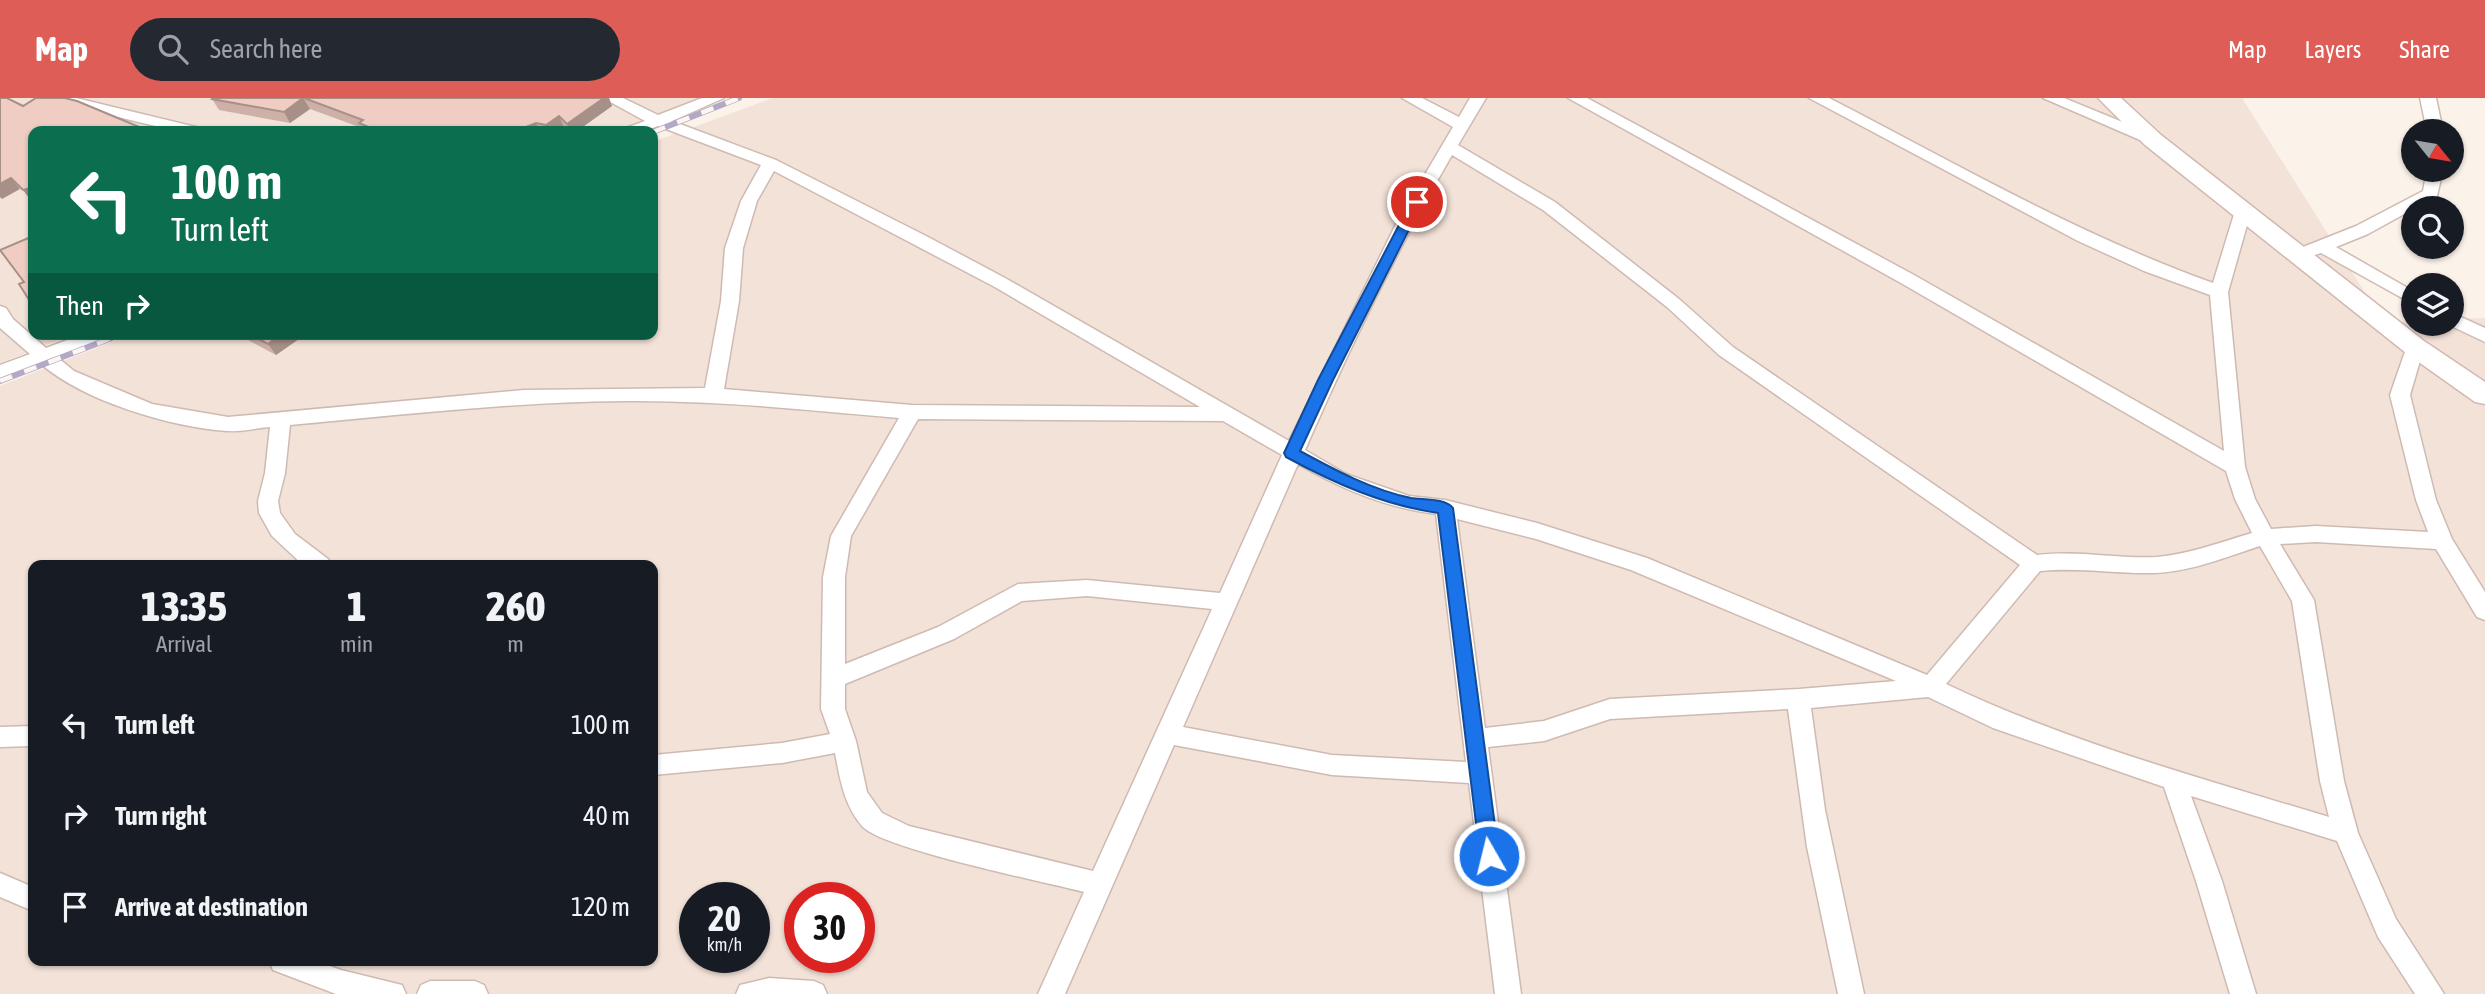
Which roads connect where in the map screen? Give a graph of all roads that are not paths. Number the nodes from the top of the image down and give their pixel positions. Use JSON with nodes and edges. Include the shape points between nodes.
{"nodes":[{"id":1,"x":57,"y":98,"type":"edge"},
{"id":2,"x":611,"y":98,"type":"edge"},
{"id":3,"x":716,"y":98,"type":"edge"},
{"id":4,"x":1410,"y":98,"type":"edge"},
{"id":5,"x":1478,"y":98,"type":"edge"},
{"id":6,"x":1576,"y":98,"type":"edge"},
{"id":7,"x":1817,"y":98,"type":"edge"},
{"id":8,"x":2051,"y":98,"type":"edge"},
{"id":9,"x":2109,"y":98,"type":"edge"},
{"id":10,"x":2428,"y":98,"type":"edge"},
{"id":11,"x":2432,"y":119,"type":"edge"},
{"id":12,"x":658,"y":121,"type":"junction"},
{"id":13,"x":1462,"y":125,"type":"junction"},
{"id":14,"x":173,"y":126,"type":"edge"},
{"id":15,"x":645,"y":126,"type":"edge"},
{"id":16,"x":2153,"y":140,"type":"junction"},
{"id":17,"x":1450,"y":146,"type":"junction"},
{"id":18,"x":770,"y":163,"type":"junction"},
{"id":19,"x":2433,"y":182,"type":"edge"},
{"id":20,"x":2243,"y":211,"type":"junction"},
{"id":21,"x":2322,"y":246,"type":"junction"},
{"id":22,"x":2299,"y":255,"type":"junction"},
{"id":23,"x":2401,"y":291,"type":"edge"},
{"id":24,"x":2219,"y":292,"type":"junction"},
{"id":25,"x":0,"y":312,"type":"edge"},
{"id":26,"x":2464,"y":325,"type":"edge"},
{"id":27,"x":2485,"y":336,"type":"edge"},
{"id":28,"x":86,"y":340,"type":"edge"},
{"id":29,"x":2415,"y":347,"type":"junction"},
{"id":30,"x":44,"y":356,"type":"junction"},
{"id":31,"x":0,"y":372,"type":"edge"},
{"id":32,"x":713,"y":395,"type":"junction"},
{"id":33,"x":2485,"y":395,"type":"edge"},
{"id":34,"x":912,"y":412,"type":"junction"},
{"id":35,"x":1224,"y":414,"type":"junction"},
{"id":36,"x":281,"y":418,"type":"junction"},
{"id":37,"x":1292,"y":453,"type":"junction"},
{"id":38,"x":2235,"y":467,"type":"junction"},
{"id":39,"x":1445,"y":508,"type":"junction"},
{"id":40,"x":2265,"y":537,"type":"junction"},
{"id":41,"x":2442,"y":541,"type":"junction"},
{"id":42,"x":309,"y":560,"type":"edge"},
{"id":43,"x":2034,"y":564,"type":"junction"},
{"id":44,"x":1225,"y":603,"type":"junction"},
{"id":45,"x":2485,"y":611,"type":"edge"},
{"id":46,"x":835,"y":678,"type":"junction"},
{"id":47,"x":1930,"y":687,"type":"junction"},
{"id":48,"x":1799,"y":699,"type":"junction"},
{"id":49,"x":1168,"y":734,"type":"junction"},
{"id":50,"x":28,"y":736,"type":"edge"},
{"id":51,"x":0,"y":737,"type":"edge"},
{"id":52,"x":1474,"y":739,"type":"junction"},
{"id":53,"x":844,"y":741,"type":"junction"},
{"id":54,"x":658,"y":765,"type":"edge"},
{"id":55,"x":1478,"y":773,"type":"junction"},
{"id":56,"x":2173,"y":780,"type":"junction"},
{"id":57,"x":2346,"y":833,"type":"junction"},
{"id":58,"x":1098,"y":884,"type":"junction"},
{"id":59,"x":0,"y":885,"type":"edge"},
{"id":60,"x":28,"y":897,"type":"edge"},
{"id":61,"x":295,"y":966,"type":"edge"},
{"id":62,"x":762,"y":993,"type":"edge"},
{"id":63,"x":393,"y":994,"type":"edge"},
{"id":64,"x":430,"y":994,"type":"edge"},
{"id":65,"x":475,"y":994,"type":"edge"},
{"id":66,"x":814,"y":994,"type":"edge"},
{"id":67,"x":1050,"y":994,"type":"edge"},
{"id":68,"x":1508,"y":994,"type":"edge"},
{"id":69,"x":1851,"y":994,"type":"edge"},
{"id":70,"x":2243,"y":994,"type":"edge"},
{"id":71,"x":2431,"y":994,"type":"edge"}],
"edges":[{"from":1,"to":14,"type":"street"},
{"from":2,"to":12,"type":"street"},
{"from":3,"to":12,"type":"street"},
{"from":4,"to":13,"type":"street"},
{"from":5,"to":13,"type":"street"},
{"from":6,"to":38,"type":"street","via":[[1976,316]]},
{"from":7,"to":24,"type":"street","via":[[2095,242]]},
{"from":8,"to":16,"type":"street"},
{"from":9,"to":16,"type":"street"},
{"from":10,"to":11,"type":"street"},
{"from":12,"to":15,"type":"street"},
{"from":12,"to":18,"type":"street"},
{"from":13,"to":17,"type":"street"},
{"from":16,"to":20,"type":"street"},
{"from":17,"to":37,"type":"street","via":[[1406,220]]},
{"from":17,"to":43,"type":"street","via":[[1549,206],[1727,351]]},
{"from":18,"to":32,"type":"street","via":[[749,201],[734,248],[730,301]]},
{"from":18,"to":35,"type":"street","via":[[999,282]]},
{"from":19,"to":21,"type":"street","via":[[2431,193]]},
{"from":20,"to":22,"type":"street"},
{"from":20,"to":24,"type":"street"},
{"from":21,"to":22,"type":"street"},
{"from":21,"to":23,"type":"street"},
{"from":22,"to":29,"type":"street"},
{"from":24,"to":38,"type":"street"},
{"from":25,"to":30,"type":"street","via":[[6,323]]},
{"from":26,"to":27,"type":"street"},
{"from":28,"to":30,"type":"street"},
{"from":29,"to":33,"type":"street"},
{"from":29,"to":41,"type":"street","via":[[2400,395],[2426,500]]},
{"from":30,"to":31,"type":"street"},
{"from":30,"to":36,"type":"street","via":[[67,376],[148,410],[228,424]]},
{"from":32,"to":34,"type":"street"},
{"from":32,"to":36,"type":"street","via":[[524,397]]},
{"from":34,"to":35,"type":"street"},
{"from":34,"to":46,"type":"street","via":[[841,536],[834,578]]},
{"from":35,"to":37,"type":"street"},
{"from":36,"to":42,"type":"street","via":[[267,506],[289,541]]},
{"from":37,"to":39,"type":"street","via":[[1339,479],[1408,503]]},
{"from":37,"to":44,"type":"street"},
{"from":38,"to":40,"type":"street"},
{"from":39,"to":47,"type":"street","via":[[1537,531],[1639,565]]},
{"from":39,"to":52,"type":"street"},
{"from":40,"to":41,"type":"street","via":[[2316,534]]},
{"from":40,"to":43,"type":"street","via":[[2181,562],[2066,560]]},
{"from":40,"to":57,"type":"street","via":[[2303,600],[2332,780]]},
{"from":41,"to":45,"type":"street"},
{"from":43,"to":47,"type":"street"},
{"from":44,"to":46,"type":"street","via":[[1087,588],[1018,593],[946,633]]},
{"from":44,"to":49,"type":"street"},
{"from":46,"to":53,"type":"street","via":[[833,709]]},
{"from":47,"to":48,"type":"street"},
{"from":47,"to":56,"type":"street","via":[[2001,721]]},
{"from":48,"to":52,"type":"street","via":[[1611,709],[1544,731]]},
{"from":48,"to":69,"type":"street","via":[[1820,856]]},
{"from":49,"to":55,"type":"street","via":[[1332,765]]},
{"from":49,"to":58,"type":"street"},
{"from":50,"to":51,"type":"street"},
{"from":52,"to":55,"type":"street"},
{"from":53,"to":54,"type":"street","via":[[782,754]]},
{"from":53,"to":58,"type":"street","via":[[856,796],[873,821],[906,835]]},
{"from":55,"to":68,"type":"street"},
{"from":56,"to":57,"type":"street"},
{"from":56,"to":70,"type":"street"},
{"from":57,"to":71,"type":"street","via":[[2386,928]]},
{"from":58,"to":67,"type":"street"},
{"from":59,"to":60,"type":"street"},
{"from":61,"to":63,"type":"street","via":[[341,983]]},
{"from":62,"to":66,"type":"street"},
{"from":64,"to":65,"type":"street"}]}
